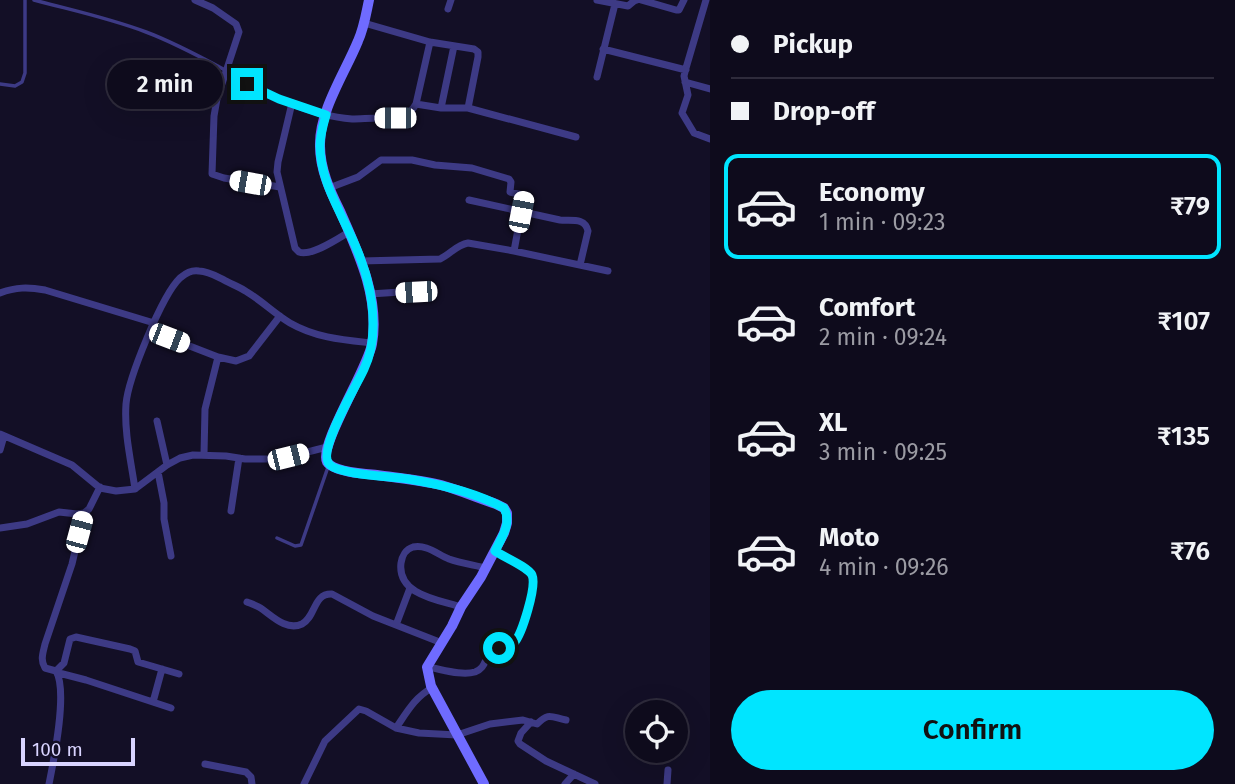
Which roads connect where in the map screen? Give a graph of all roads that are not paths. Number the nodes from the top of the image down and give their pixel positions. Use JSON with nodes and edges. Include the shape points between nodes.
{"nodes":[{"id":1,"x":25,"y":0,"type":"edge"},
{"id":2,"x":34,"y":0,"type":"edge"},
{"id":3,"x":195,"y":0,"type":"edge"},
{"id":4,"x":369,"y":0,"type":"edge"},
{"id":5,"x":451,"y":0,"type":"edge"},
{"id":6,"x":597,"y":0,"type":"edge"},
{"id":7,"x":639,"y":0,"type":"edge"},
{"id":8,"x":684,"y":0,"type":"edge"},
{"id":9,"x":706,"y":0,"type":"edge"},
{"id":10,"x":615,"y":4,"type":"junction"},
{"id":11,"x":448,"y":9,"type":"dead end"},
{"id":12,"x":364,"y":23,"type":"junction"},
{"id":13,"x":430,"y":42,"type":"junction"},
{"id":14,"x":454,"y":46,"type":"junction"},
{"id":15,"x":603,"y":49,"type":"junction"},
{"id":16,"x":686,"y":70,"type":"junction"},
{"id":17,"x":226,"y":71,"type":"junction"},
{"id":18,"x":597,"y":77,"type":"dead end"},
{"id":19,"x":685,"y":82,"type":"junction"},
{"id":20,"x":0,"y":84,"type":"edge"},
{"id":21,"x":710,"y":89,"type":"edge"},
{"id":22,"x":292,"y":103,"type":"junction"},
{"id":23,"x":416,"y":104,"type":"junction"},
{"id":24,"x":441,"y":108,"type":"junction"},
{"id":25,"x":468,"y":108,"type":"junction"},
{"id":26,"x":326,"y":115,"type":"junction"},
{"id":27,"x":576,"y":137,"type":"dead end"},
{"id":28,"x":710,"y":139,"type":"edge"},
{"id":29,"x":281,"y":187,"type":"junction"},
{"id":30,"x":329,"y":188,"type":"junction"},
{"id":31,"x":469,"y":200,"type":"dead end"},
{"id":32,"x":521,"y":212,"type":"junction"},
{"id":33,"x":349,"y":232,"type":"junction"},
{"id":34,"x":514,"y":251,"type":"junction"},
{"id":35,"x":361,"y":261,"type":"junction"},
{"id":36,"x":579,"y":265,"type":"junction"},
{"id":37,"x":608,"y":271,"type":"dead end"},
{"id":38,"x":416,"y":292,"type":"dead end"},
{"id":39,"x":0,"y":293,"type":"edge"},
{"id":40,"x":370,"y":294,"type":"junction"},
{"id":41,"x":280,"y":316,"type":"junction"},
{"id":42,"x":153,"y":327,"type":"junction"},
{"id":43,"x":372,"y":343,"type":"junction"},
{"id":44,"x":218,"y":357,"type":"junction"},
{"id":45,"x":157,"y":421,"type":"dead end"},
{"id":46,"x":2,"y":435,"type":"edge"},
{"id":47,"x":327,"y":447,"type":"junction"},
{"id":48,"x":0,"y":450,"type":"edge"},
{"id":49,"x":204,"y":454,"type":"junction"},
{"id":50,"x":239,"y":458,"type":"junction"},
{"id":51,"x":167,"y":465,"type":"junction"},
{"id":52,"x":329,"y":465,"type":"junction"},
{"id":53,"x":158,"y":472,"type":"junction"},
{"id":54,"x":100,"y":487,"type":"junction"},
{"id":55,"x":135,"y":489,"type":"junction"},
{"id":56,"x":231,"y":511,"type":"dead end"},
{"id":57,"x":84,"y":513,"type":"junction"},
{"id":58,"x":0,"y":528,"type":"edge"},
{"id":59,"x":277,"y":538,"type":"dead end"},
{"id":60,"x":495,"y":551,"type":"junction"},
{"id":61,"x":171,"y":555,"type":"dead end"},
{"id":62,"x":486,"y":568,"type":"junction"},
{"id":63,"x":410,"y":588,"type":"junction"},
{"id":64,"x":247,"y":601,"type":"dead end"},
{"id":65,"x":461,"y":607,"type":"junction"},
{"id":66,"x":396,"y":625,"type":"junction"},
{"id":67,"x":442,"y":643,"type":"junction"},
{"id":68,"x":426,"y":667,"type":"junction"},
{"id":69,"x":162,"y":669,"type":"junction"},
{"id":70,"x":58,"y":672,"type":"junction"},
{"id":71,"x":179,"y":674,"type":"dead end"},
{"id":72,"x":432,"y":688,"type":"junction"},
{"id":73,"x":153,"y":702,"type":"junction"},
{"id":74,"x":171,"y":708,"type":"dead end"},
{"id":75,"x":566,"y":720,"type":"dead end"},
{"id":76,"x":530,"y":722,"type":"junction"},
{"id":77,"x":396,"y":728,"type":"junction"},
{"id":78,"x":457,"y":735,"type":"junction"},
{"id":79,"x":205,"y":764,"type":"dead end"},
{"id":80,"x":668,"y":771,"type":"dead end"},
{"id":81,"x":574,"y":774,"type":"junction"},
{"id":82,"x":49,"y":784,"type":"edge"},
{"id":83,"x":252,"y":784,"type":"edge"},
{"id":84,"x":304,"y":784,"type":"edge"},
{"id":85,"x":484,"y":784,"type":"edge"},
{"id":86,"x":565,"y":784,"type":"edge"},
{"id":87,"x":595,"y":784,"type":"edge"},
{"id":88,"x":667,"y":784,"type":"edge"}],
"edges":[{"from":1,"to":20,"type":"lane","via":[[25,74],[15,86]]},
{"from":2,"to":17,"type":"lane","via":[[145,31]]},
{"from":3,"to":17,"type":"street","via":[[239,28]]},
{"from":4,"to":12,"type":"street"},
{"from":5,"to":11,"type":"street"},
{"from":6,"to":10,"type":"street"},
{"from":7,"to":8,"type":"street","via":[[676,10]]},
{"from":7,"to":10,"type":"street","via":[[628,6]]},
{"from":9,"to":16,"type":"street"},
{"from":10,"to":15,"type":"street"},
{"from":12,"to":13,"type":"street"},
{"from":12,"to":26,"type":"street"},
{"from":13,"to":14,"type":"street"},
{"from":13,"to":23,"type":"street"},
{"from":14,"to":24,"type":"street"},
{"from":14,"to":25,"type":"street","via":[[478,52]]},
{"from":15,"to":16,"type":"street"},
{"from":15,"to":18,"type":"street"},
{"from":16,"to":19,"type":"street"},
{"from":17,"to":22,"type":"street"},
{"from":17,"to":29,"type":"street","via":[[214,116],[212,174]]},
{"from":19,"to":21,"type":"street"},
{"from":19,"to":28,"type":"street","via":[[688,95],[682,117],[694,133]]},
{"from":22,"to":26,"type":"street"},
{"from":22,"to":29,"type":"street","via":[[278,162]]},
{"from":23,"to":24,"type":"street"},
{"from":23,"to":26,"type":"street","via":[[412,112],[395,118]]},
{"from":24,"to":25,"type":"street"},
{"from":25,"to":27,"type":"street"},
{"from":26,"to":30,"type":"street","via":[[320,144]]},
{"from":29,"to":33,"type":"street","via":[[299,252],[323,247]]},
{"from":30,"to":32,"type":"street","via":[[358,177],[381,160],[412,160],[472,168],[509,179],[510,192],[524,195]]},
{"from":30,"to":33,"type":"street"},
{"from":31,"to":32,"type":"street"},
{"from":32,"to":34,"type":"street"},
{"from":32,"to":36,"type":"street","via":[[584,223],[588,231]]},
{"from":33,"to":35,"type":"street"},
{"from":34,"to":35,"type":"street","via":[[468,243],[440,259]]},
{"from":34,"to":36,"type":"street"},
{"from":35,"to":40,"type":"street"},
{"from":36,"to":37,"type":"street"},
{"from":38,"to":40,"type":"street"},
{"from":39,"to":42,"type":"street","via":[[15,288],[45,290]]},
{"from":40,"to":43,"type":"street"},
{"from":41,"to":42,"type":"street","via":[[247,292],[198,270],[179,278]]},
{"from":41,"to":43,"type":"street","via":[[307,332]]},
{"from":41,"to":44,"type":"street","via":[[249,356],[236,361]]},
{"from":42,"to":44,"type":"street"},
{"from":42,"to":55,"type":"street","via":[[126,405]]},
{"from":43,"to":47,"type":"street"},
{"from":44,"to":49,"type":"street","via":[[205,409]]},
{"from":45,"to":51,"type":"street"},
{"from":46,"to":48,"type":"street"},
{"from":46,"to":54,"type":"street","via":[[72,466]]},
{"from":47,"to":50,"type":"street","via":[[277,458]]},
{"from":47,"to":52,"type":"street"},
{"from":49,"to":50,"type":"street"},
{"from":49,"to":51,"type":"street"},
{"from":50,"to":56,"type":"street"},
{"from":51,"to":53,"type":"street"},
{"from":52,"to":59,"type":"lane","via":[[301,545]]},
{"from":52,"to":60,"type":"street","via":[[441,485],[504,508],[508,518]]},
{"from":53,"to":55,"type":"street"},
{"from":53,"to":61,"type":"street"},
{"from":54,"to":55,"type":"street"},
{"from":54,"to":57,"type":"street"},
{"from":57,"to":58,"type":"street","via":[[59,512]]},
{"from":57,"to":70,"type":"street","via":[[44,644],[43,664]]},
{"from":60,"to":62,"type":"street"},
{"from":60,"to":68,"type":"street","via":[[533,578],[514,643],[494,649],[476,671]]},
{"from":62,"to":63,"type":"street","via":[[428,548],[410,548],[401,570]]},
{"from":62,"to":65,"type":"street"},
{"from":63,"to":65,"type":"street"},
{"from":63,"to":66,"type":"street"},
{"from":64,"to":66,"type":"street","via":[[275,620],[300,625],[328,594]]},
{"from":65,"to":67,"type":"street"},
{"from":66,"to":67,"type":"street"},
{"from":67,"to":68,"type":"street"},
{"from":68,"to":72,"type":"street"},
{"from":69,"to":70,"type":"street","via":[[138,662],[130,649],[76,637],[70,639]]},
{"from":69,"to":71,"type":"street"},
{"from":69,"to":73,"type":"street"},
{"from":70,"to":73,"type":"street"},
{"from":70,"to":82,"type":"street","via":[[59,728]]},
{"from":72,"to":77,"type":"street","via":[[413,703]]},
{"from":72,"to":78,"type":"street"},
{"from":73,"to":74,"type":"street"},
{"from":75,"to":76,"type":"street","via":[[544,716],[537,724]]},
{"from":76,"to":78,"type":"street","via":[[490,724]]},
{"from":76,"to":81,"type":"street","via":[[519,737],[520,744]]},
{"from":77,"to":78,"type":"street"},
{"from":77,"to":84,"type":"street","via":[[362,709],[355,712],[325,741]]},
{"from":78,"to":85,"type":"street"},
{"from":79,"to":83,"type":"street","via":[[246,772]]},
{"from":80,"to":88,"type":"street"},
{"from":81,"to":86,"type":"street"},
{"from":81,"to":87,"type":"street"}]}
